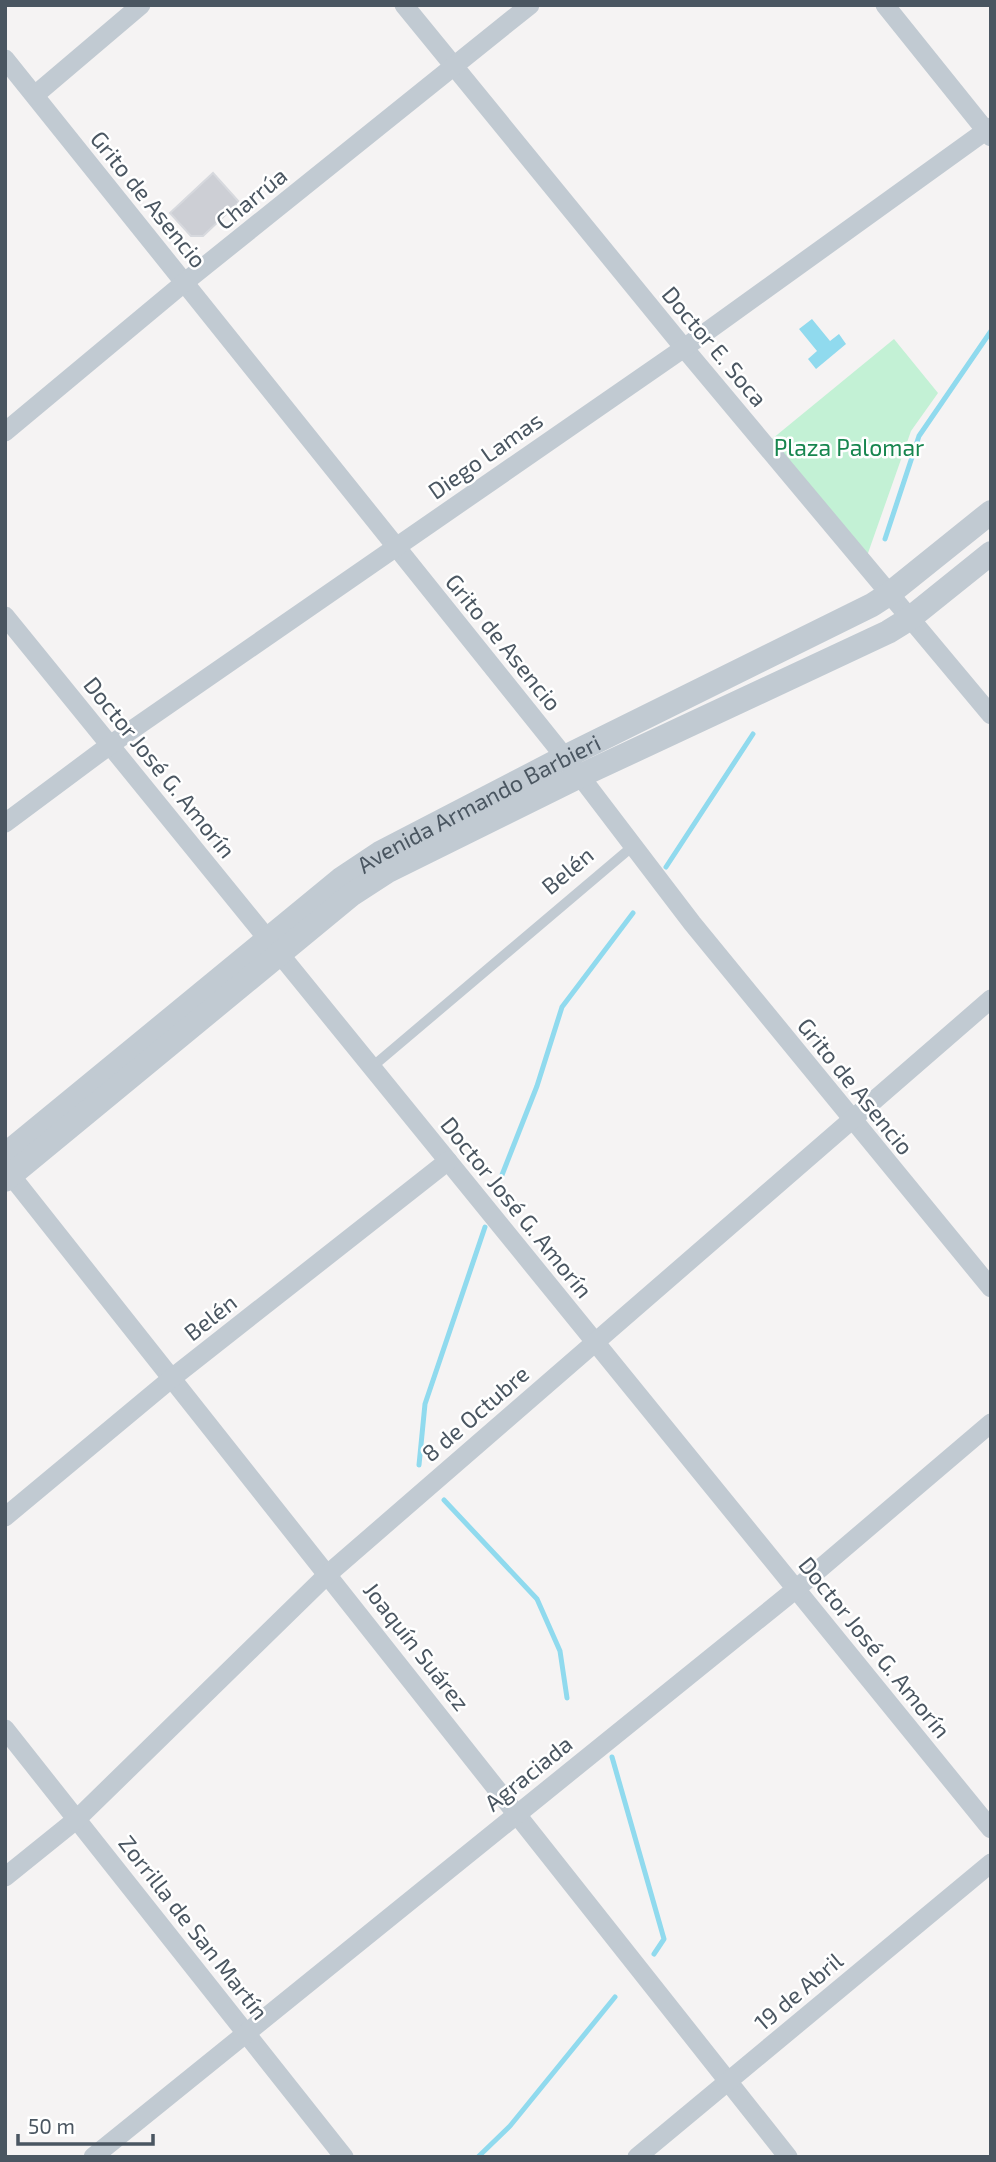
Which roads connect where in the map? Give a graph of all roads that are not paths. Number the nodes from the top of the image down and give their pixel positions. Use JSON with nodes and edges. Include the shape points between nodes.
{"nodes":[{"id":1,"x":141,"y":5,"type":"edge"},
{"id":2,"x":404,"y":5,"type":"edge"},
{"id":3,"x":530,"y":5,"type":"edge"},
{"id":4,"x":885,"y":5,"type":"edge"},
{"id":5,"x":8,"y":67,"type":"edge"},
{"id":6,"x":454,"y":68,"type":"junction"},
{"id":7,"x":34,"y":95,"type":"junction"},
{"id":8,"x":989,"y":131,"type":"edge"},
{"id":9,"x":185,"y":282,"type":"junction"},
{"id":10,"x":684,"y":348,"type":"junction"},
{"id":11,"x":5,"y":432,"type":"edge"},
{"id":12,"x":991,"y":512,"type":"edge"},
{"id":13,"x":397,"y":546,"type":"junction"},
{"id":14,"x":991,"y":553,"type":"edge"},
{"id":15,"x":889,"y":594,"type":"junction"},
{"id":16,"x":5,"y":616,"type":"edge"},
{"id":17,"x":909,"y":619,"type":"junction"},
{"id":18,"x":991,"y":715,"type":"edge"},
{"id":19,"x":110,"y":745,"type":"junction"},
{"id":20,"x":565,"y":757,"type":"junction"},
{"id":21,"x":580,"y":776,"type":"junction"},
{"id":22,"x":5,"y":823,"type":"edge"},
{"id":23,"x":633,"y":846,"type":"junction"},
{"id":24,"x":274,"y":946,"type":"junction"},
{"id":25,"x":991,"y":999,"type":"edge"},
{"id":26,"x":372,"y":1067,"type":"junction"},
{"id":27,"x":851,"y":1119,"type":"junction"},
{"id":28,"x":448,"y":1161,"type":"junction"},
{"id":29,"x":7,"y":1170,"type":"edge"},
{"id":30,"x":991,"y":1287,"type":"edge"},
{"id":31,"x":594,"y":1341,"type":"junction"},
{"id":32,"x":172,"y":1378,"type":"junction"},
{"id":33,"x":991,"y":1423,"type":"edge"},
{"id":34,"x":5,"y":1517,"type":"edge"},
{"id":35,"x":328,"y":1574,"type":"junction"},
{"id":36,"x":796,"y":1589,"type":"junction"},
{"id":37,"x":5,"y":1728,"type":"edge"},
{"id":38,"x":517,"y":1812,"type":"junction"},
{"id":39,"x":77,"y":1819,"type":"junction"},
{"id":40,"x":991,"y":1829,"type":"edge"},
{"id":41,"x":991,"y":1863,"type":"edge"},
{"id":42,"x":5,"y":1877,"type":"edge"},
{"id":43,"x":247,"y":2034,"type":"junction"},
{"id":44,"x":727,"y":2081,"type":"junction"},
{"id":45,"x":93,"y":2157,"type":"edge"},
{"id":46,"x":344,"y":2157,"type":"edge"},
{"id":47,"x":637,"y":2157,"type":"edge"},
{"id":48,"x":788,"y":2157,"type":"edge"}],
"edges":[{"from":1,"to":7,"type":"street"},
{"from":2,"to":6,"type":"street","name":"Doctor E. Soca"},
{"from":3,"to":6,"type":"street","name":"Charrúa"},
{"from":4,"to":8,"type":"street"},
{"from":5,"to":7,"type":"street","name":"Grito de Asencio"},
{"from":6,"to":9,"type":"street","name":"Charrúa"},
{"from":6,"to":10,"type":"street","name":"Doctor E. Soca"},
{"from":7,"to":9,"type":"street","name":"Grito de Asencio"},
{"from":8,"to":10,"type":"street","name":"Diego Lamas"},
{"from":9,"to":11,"type":"street","name":"Charrúa"},
{"from":9,"to":13,"type":"street","name":"Grito de Asencio"},
{"from":10,"to":13,"type":"street","name":"Diego Lamas"},
{"from":10,"to":15,"type":"street","name":"Doctor E. Soca"},
{"from":12,"to":15,"type":"street","name":"Avenida Armando Barbieri"},
{"from":13,"to":19,"type":"street","name":"Diego Lamas"},
{"from":13,"to":20,"type":"street","name":"Grito de Asencio"},
{"from":14,"to":17,"type":"street","name":"Avenida Armando Barbieri"},
{"from":15,"to":17,"type":"street","name":"Doctor E. Soca"},
{"from":15,"to":20,"type":"street","name":"Avenida Armando Barbieri"},
{"from":16,"to":19,"type":"street","name":"Doctor José G. Amorín"},
{"from":17,"to":18,"type":"street","name":"Doctor E. Soca"},
{"from":17,"to":21,"type":"street","name":"Avenida Armando Barbieri"},
{"from":19,"to":22,"type":"street","name":"Diego Lamas"},
{"from":19,"to":24,"type":"street","name":"Doctor José G. Amorín"},
{"from":20,"to":21,"type":"street","name":"Grito de Asencio"},
{"from":20,"to":24,"type":"street","name":"Avenida Armando Barbieri","via":[[380,853],[341,879]]},
{"from":21,"to":23,"type":"street","name":"Grito de Asencio"},
{"from":21,"to":24,"type":"street","name":"Avenida Armando Barbieri","via":[[388,871]]},
{"from":23,"to":26,"type":"lane","name":"Belén"},
{"from":23,"to":27,"type":"street","name":"Grito de Asencio"},
{"from":24,"to":26,"type":"street","name":"Doctor José G. Amorín"},
{"from":24,"to":29,"type":"street","name":"Avenida Armando Barbieri"},
{"from":25,"to":27,"type":"street","name":"8 de Octubre"},
{"from":26,"to":28,"type":"street","name":"Doctor José G. Amorín"},
{"from":27,"to":30,"type":"street","name":"Grito de Asencio"},
{"from":27,"to":31,"type":"street","name":"8 de Octubre"},
{"from":28,"to":31,"type":"street","name":"Doctor José G. Amorín"},
{"from":28,"to":32,"type":"street","name":"Belén"},
{"from":29,"to":32,"type":"street","name":"Joaquín Suárez"},
{"from":31,"to":35,"type":"street","name":"8 de Octubre"},
{"from":31,"to":36,"type":"street","name":"Doctor José G. Amorín"},
{"from":32,"to":34,"type":"street","name":"Belén"},
{"from":32,"to":35,"type":"street","name":"Joaquín Suárez"},
{"from":33,"to":36,"type":"street","name":"Agraciada"},
{"from":35,"to":38,"type":"street","name":"Joaquín Suárez"},
{"from":35,"to":39,"type":"street","name":"8 de Octubre"},
{"from":36,"to":38,"type":"street","name":"Agraciada"},
{"from":36,"to":40,"type":"street","name":"Doctor José G. Amorín"},
{"from":37,"to":39,"type":"street","name":"Zorrilla de San Martín"},
{"from":38,"to":43,"type":"street","name":"Agraciada"},
{"from":38,"to":44,"type":"street","name":"Joaquín Suárez"},
{"from":39,"to":42,"type":"street","name":"8 de Octubre"},
{"from":39,"to":43,"type":"street","name":"Zorrilla de San Martín"},
{"from":41,"to":44,"type":"street","name":"19 de Abril"},
{"from":43,"to":45,"type":"street","name":"Agraciada"},
{"from":43,"to":46,"type":"street","name":"Zorrilla de San Martín"},
{"from":44,"to":47,"type":"street","name":"19 de Abril"},
{"from":44,"to":48,"type":"street","name":"Joaquín Suárez"}]}
